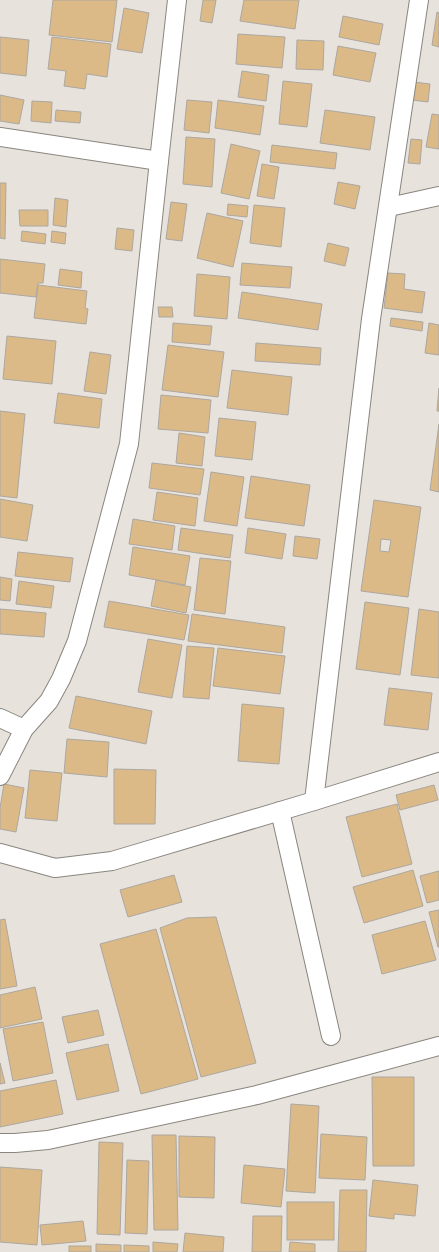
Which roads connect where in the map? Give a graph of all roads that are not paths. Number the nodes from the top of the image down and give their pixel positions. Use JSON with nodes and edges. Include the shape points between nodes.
{"nodes":[{"id":1,"x":177,"y":0,"type":"edge"},
{"id":2,"x":419,"y":0,"type":"edge"},
{"id":3,"x":0,"y":137,"type":"edge"},
{"id":4,"x":159,"y":161,"type":"junction"},
{"id":5,"x":439,"y":196,"type":"edge"},
{"id":6,"x":389,"y":207,"type":"junction"},
{"id":7,"x":0,"y":718,"type":"edge"},
{"id":8,"x":24,"y":729,"type":"junction"},
{"id":9,"x":439,"y":762,"type":"edge"},
{"id":10,"x":0,"y":776,"type":"edge"},
{"id":11,"x":314,"y":801,"type":"junction"},
{"id":12,"x":280,"y":811,"type":"junction"},
{"id":13,"x":0,"y":853,"type":"edge"},
{"id":14,"x":331,"y":1036,"type":"dead end"},
{"id":15,"x":439,"y":1046,"type":"edge"},
{"id":16,"x":0,"y":1143,"type":"edge"}],
"edges":[{"from":1,"to":4,"type":"street"},
{"from":2,"to":6,"type":"street"},
{"from":3,"to":4,"type":"street"},
{"from":4,"to":8,"type":"street","via":[[129,444],[77,641],[49,701]]},
{"from":5,"to":6,"type":"street"},
{"from":6,"to":11,"type":"street","via":[[371,319]]},
{"from":7,"to":8,"type":"street"},
{"from":8,"to":10,"type":"street"},
{"from":9,"to":11,"type":"street"},
{"from":11,"to":12,"type":"street"},
{"from":12,"to":13,"type":"street","via":[[112,861],[55,868]]},
{"from":12,"to":14,"type":"street"},
{"from":15,"to":16,"type":"street","via":[[249,1096],[48,1140]]}]}
